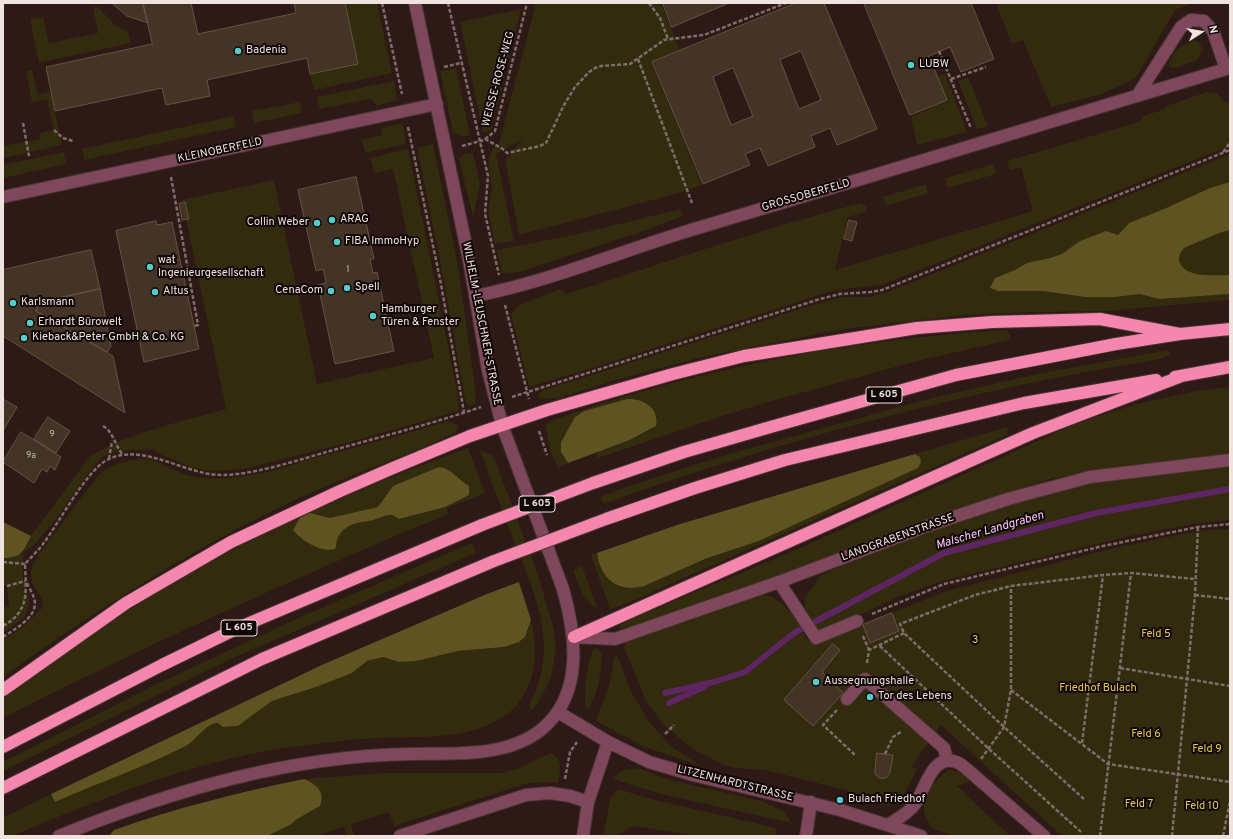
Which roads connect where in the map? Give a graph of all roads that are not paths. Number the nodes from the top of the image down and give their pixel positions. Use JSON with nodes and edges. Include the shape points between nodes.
{"nodes":[{"id":1,"x":415,"y":3,"type":"edge"},
{"id":2,"x":1229,"y":71,"type":"edge"},
{"id":3,"x":1137,"y":96,"type":"junction"},
{"id":4,"x":437,"y":104,"type":"junction"},
{"id":5,"x":3,"y":197,"type":"edge"},
{"id":6,"x":475,"y":296,"type":"junction"},
{"id":7,"x":1230,"y":329,"type":"edge"},
{"id":8,"x":1180,"y":334,"type":"junction"},
{"id":9,"x":1230,"y":367,"type":"edge"},
{"id":10,"x":1182,"y":376,"type":"junction"},
{"id":11,"x":502,"y":425,"type":"junction"},
{"id":12,"x":1230,"y":460,"type":"edge"},
{"id":13,"x":779,"y":582,"type":"junction"},
{"id":14,"x":857,"y":621,"type":"road end"},
{"id":15,"x":574,"y":637,"type":"junction"},
{"id":16,"x":3,"y":690,"type":"edge"},
{"id":17,"x":847,"y":699,"type":"dead end"},
{"id":18,"x":558,"y":712,"type":"junction"},
{"id":19,"x":608,"y":742,"type":"junction"},
{"id":20,"x":3,"y":747,"type":"edge"},
{"id":21,"x":947,"y":760,"type":"junction"},
{"id":22,"x":3,"y":788,"type":"edge"},
{"id":23,"x":588,"y":802,"type":"junction"},
{"id":24,"x":811,"y":802,"type":"junction"},
{"id":25,"x":888,"y":825,"type":"junction"},
{"id":26,"x":59,"y":836,"type":"edge"},
{"id":27,"x":400,"y":836,"type":"edge"},
{"id":28,"x":583,"y":836,"type":"edge"},
{"id":29,"x":806,"y":836,"type":"edge"},
{"id":30,"x":921,"y":836,"type":"edge"},
{"id":31,"x":1044,"y":836,"type":"edge"}],
"edges":[{"from":1,"to":4,"type":"street","name":"WILHELM-LEUSCHNER-STRASSE"},
{"from":2,"to":3,"type":"street","name":"GROSSOBERFELD"},
{"from":2,"to":3,"type":"street","name":"GROSSOBERFELD","via":[[1213,31],[1204,21],[1191,20],[1181,27]]},
{"from":3,"to":6,"type":"street","name":"GROSSOBERFELD","via":[[699,227],[511,288]]},
{"from":4,"to":5,"type":"street","name":"KLEINOBERFELD"},
{"from":4,"to":6,"type":"street","name":"WILHELM-LEUSCHNER-STRASSE"},
{"from":6,"to":11,"type":"street","name":"WILHELM-LEUSCHNER-STRASSE","via":[[495,402]]},
{"from":7,"to":8,"type":"highway","number":"L 605"},
{"from":8,"to":11,"type":"highway","via":[[1100,319],[992,322],[917,328],[744,356]]},
{"from":8,"to":20,"type":"highway","number":"L 605","bridge":true,"via":[[1046,356],[956,376],[736,437],[593,483],[482,525],[240,627]]},
{"from":9,"to":10,"type":"highway"},
{"from":10,"to":15,"type":"highway","via":[[1033,433]]},
{"from":10,"to":22,"type":"highway","bridge":true,"via":[[1024,403],[785,460],[606,519],[494,561],[262,659]]},
{"from":11,"to":15,"type":"street","name":"WILHELM-LEUSCHNER-STRASSE","via":[[563,589]]},
{"from":11,"to":16,"type":"highway","via":[[340,491],[231,542],[126,603]]},
{"from":12,"to":13,"type":"street","name":"LANDGRABENSTRASSE","via":[[1090,477],[930,525]]},
{"from":13,"to":14,"type":"street","via":[[816,638]]},
{"from":13,"to":15,"type":"street","name":"LANDGRABENSTRASSE","via":[[615,639]]},
{"from":15,"to":18,"type":"street","name":"WILHELM-LEUSCHNER-STRASSE","via":[[570,685]]},
{"from":17,"to":21,"type":"street","via":[[865,679],[944,748]]},
{"from":18,"to":19,"type":"street","name":"LITZENHARDTSTRASSE"},
{"from":18,"to":26,"type":"street","name":"WILHELM-LEUSCHNER-STRASSE","via":[[529,738],[506,748],[391,754],[251,773],[171,795]]},
{"from":19,"to":23,"type":"street"},
{"from":19,"to":24,"type":"street","name":"LITZENHARDTSTRASSE","via":[[649,762],[693,775]]},
{"from":21,"to":25,"type":"street","via":[[934,769],[915,804]]},
{"from":21,"to":31,"type":"street","via":[[957,762],[969,771]]},
{"from":23,"to":27,"type":"street","via":[[550,793],[520,797]]},
{"from":23,"to":28,"type":"street"},
{"from":24,"to":25,"type":"street","name":"LITZENHARDTSTRASSE"},
{"from":24,"to":29,"type":"street"},
{"from":25,"to":30,"type":"street","name":"LITZENHARDTSTRASSE"}]}
